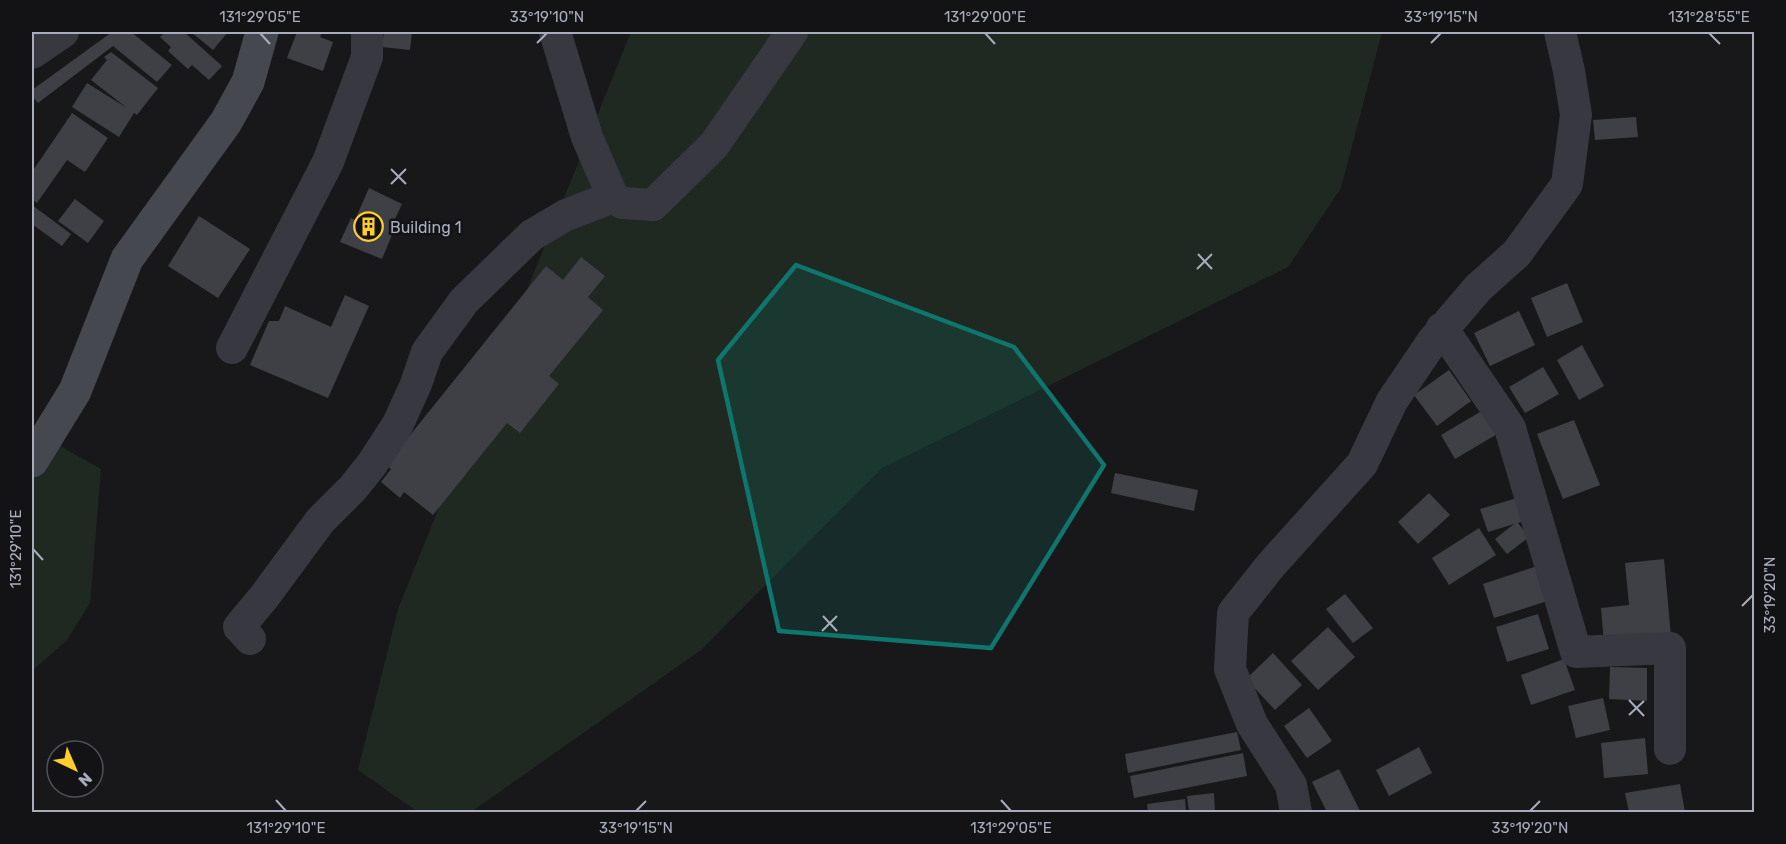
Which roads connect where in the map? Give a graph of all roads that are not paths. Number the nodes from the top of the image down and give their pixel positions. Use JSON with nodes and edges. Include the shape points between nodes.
{"nodes":[{"id":1,"x":63,"y":32,"type":"edge"},
{"id":2,"x":262,"y":32,"type":"edge"},
{"id":3,"x":367,"y":32,"type":"edge"},
{"id":4,"x":555,"y":32,"type":"edge"},
{"id":5,"x":792,"y":32,"type":"edge"},
{"id":6,"x":1560,"y":32,"type":"edge"},
{"id":7,"x":32,"y":53,"type":"edge"},
{"id":8,"x":613,"y":197,"type":"junction"},
{"id":9,"x":1442,"y":328,"type":"junction"},
{"id":10,"x":232,"y":348,"type":"dead end"},
{"id":11,"x":32,"y":461,"type":"edge"},
{"id":12,"x":250,"y":639,"type":"dead end"},
{"id":13,"x":1670,"y":749,"type":"dead end"},
{"id":14,"x":1296,"y":813,"type":"edge"}],
"edges":[{"from":1,"to":7,"type":"street"},
{"from":2,"to":11,"type":"street","via":[[248,82],[226,122],[127,259],[75,391]]},
{"from":3,"to":10,"type":"street","via":[[367,57],[328,162]]},
{"from":4,"to":8,"type":"street","via":[[587,137]]},
{"from":5,"to":8,"type":"street","via":[[714,145],[653,205],[622,203]]},
{"from":6,"to":9,"type":"street","via":[[1576,115],[1567,184],[1517,253]]},
{"from":8,"to":12,"type":"street","via":[[566,215],[532,235],[464,301],[427,352],[398,424],[372,464],[320,521],[239,627]]},
{"from":9,"to":13,"type":"street","via":[[1510,428],[1576,651],[1670,648]]},
{"from":9,"to":14,"type":"street","via":[[1392,402],[1362,464],[1271,565],[1233,614],[1230,669],[1252,724],[1291,786]]}]}
